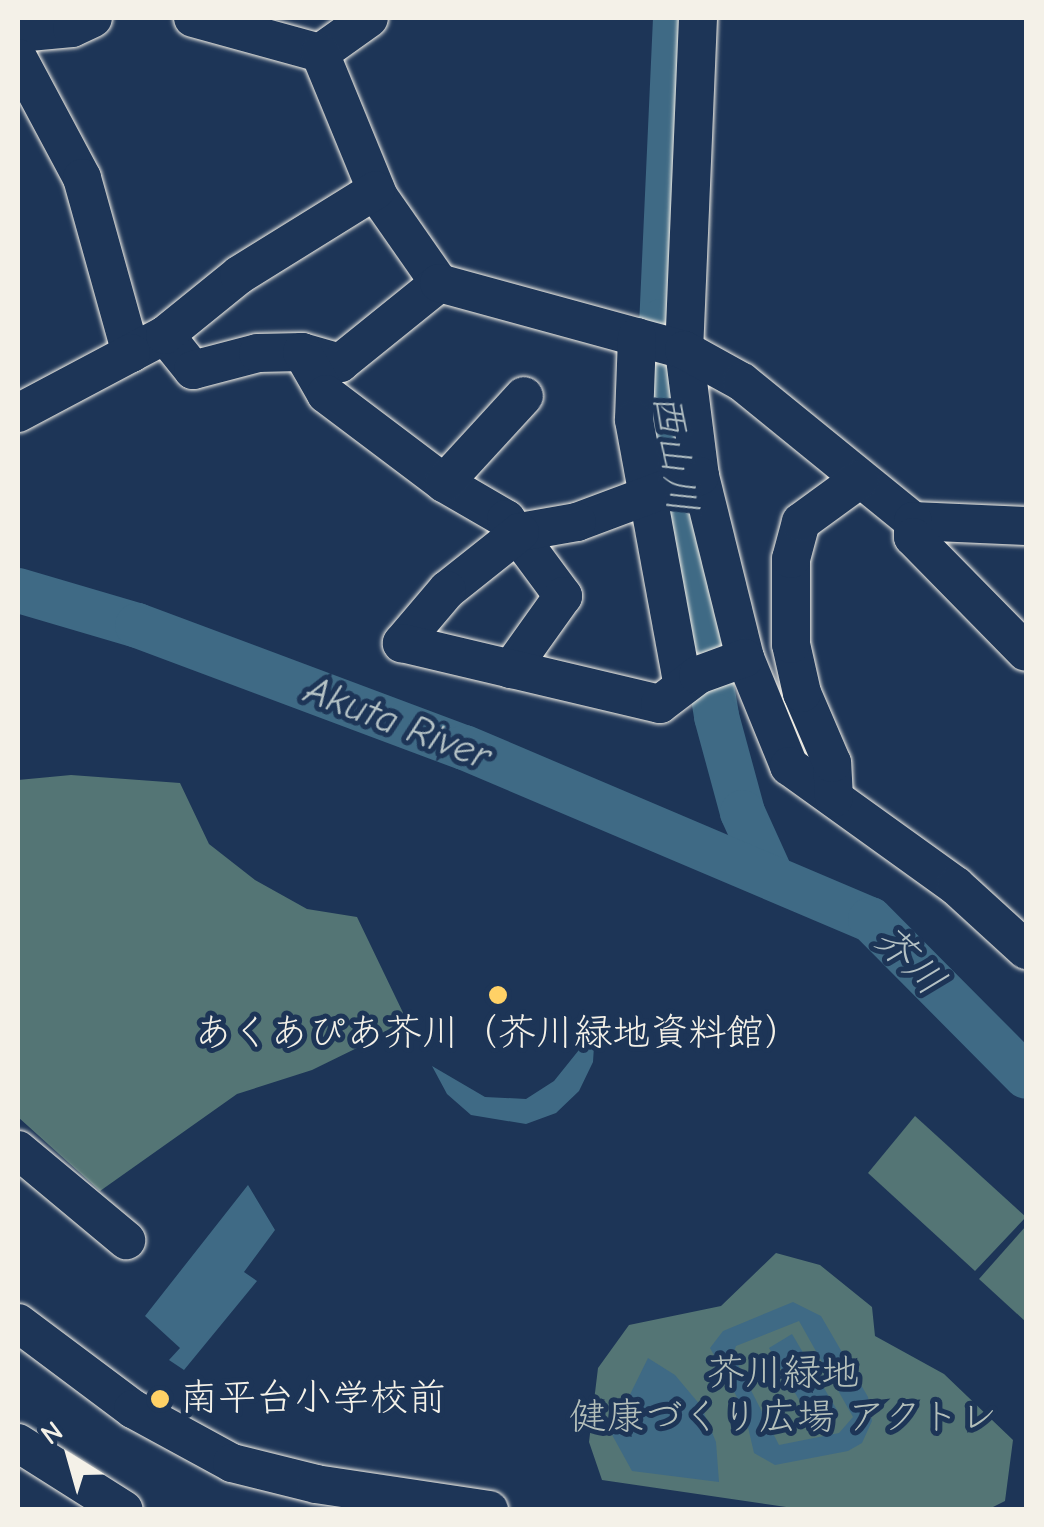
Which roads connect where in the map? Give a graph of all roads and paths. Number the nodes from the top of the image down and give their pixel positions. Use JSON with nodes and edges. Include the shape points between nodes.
{"nodes":[{"id":1,"x":93,"y":18,"type":"edge"},
{"id":2,"x":194,"y":18,"type":"edge"},
{"id":3,"x":369,"y":18,"type":"edge"},
{"id":4,"x":698,"y":18,"type":"edge"},
{"id":5,"x":18,"y":32,"type":"edge"},
{"id":6,"x":320,"y":53,"type":"junction"},
{"id":7,"x":18,"y":58,"type":"edge"},
{"id":8,"x":376,"y":190,"type":"junction"},
{"id":9,"x":439,"y":284,"type":"junction"},
{"id":10,"x":165,"y":335,"type":"junction"},
{"id":11,"x":637,"y":336,"type":"junction"},
{"id":12,"x":680,"y":349,"type":"junction"},
{"id":13,"x":302,"y":352,"type":"junction"},
{"id":14,"x":131,"y":354,"type":"junction"},
{"id":15,"x":524,"y":396,"type":"dead end"},
{"id":16,"x":22,"y":402,"type":"edge"},
{"id":17,"x":699,"y":477,"type":"junction"},
{"id":18,"x":860,"y":479,"type":"junction"},
{"id":19,"x":444,"y":483,"type":"junction"},
{"id":20,"x":648,"y":492,"type":"junction"},
{"id":21,"x":913,"y":521,"type":"junction"},
{"id":22,"x":1026,"y":526,"type":"edge"},
{"id":23,"x":520,"y":532,"type":"junction"},
{"id":24,"x":1026,"y":652,"type":"edge"},
{"id":25,"x":739,"y":660,"type":"junction"},
{"id":26,"x":511,"y":669,"type":"junction"},
{"id":27,"x":691,"y":680,"type":"junction"},
{"id":28,"x":834,"y":798,"type":"junction"},
{"id":29,"x":1026,"y":950,"type":"edge"},
{"id":30,"x":18,"y":1153,"type":"edge"},
{"id":31,"x":126,"y":1240,"type":"dead end"},
{"id":32,"x":18,"y":1323,"type":"edge"},
{"id":33,"x":18,"y":1443,"type":"edge"},
{"id":34,"x":85,"y":1501,"type":"edge"},
{"id":35,"x":487,"y":1509,"type":"edge"},
{"id":36,"x":124,"y":1510,"type":"edge"}],
"edges":[{"from":1,"to":5,"type":"street","via":[[72,28]]},
{"from":2,"to":6,"type":"street"},
{"from":3,"to":6,"type":"street"},
{"from":4,"to":12,"type":"street"},
{"from":6,"to":8,"type":"street"},
{"from":7,"to":14,"type":"street","via":[[82,178]]},
{"from":8,"to":9,"type":"street"},
{"from":8,"to":10,"type":"street","via":[[239,275]]},
{"from":9,"to":11,"type":"street"},
{"from":9,"to":13,"type":"street","via":[[340,363]]},
{"from":10,"to":13,"type":"street","via":[[194,370],[258,353]]},
{"from":10,"to":14,"type":"street"},
{"from":11,"to":12,"type":"street"},
{"from":11,"to":20,"type":"street","via":[[634,420]]},
{"from":12,"to":17,"type":"street"},
{"from":12,"to":18,"type":"street","via":[[742,382]]},
{"from":13,"to":19,"type":"street","via":[[326,394]]},
{"from":14,"to":16,"type":"street"},
{"from":15,"to":19,"type":"street"},
{"from":17,"to":20,"type":"street"},
{"from":17,"to":25,"type":"street"},
{"from":18,"to":21,"type":"street"},
{"from":18,"to":28,"type":"street","via":[[801,522],[791,560],[791,644],[802,692],[832,763]]},
{"from":19,"to":23,"type":"street"},
{"from":20,"to":23,"type":"street","via":[[576,522]]},
{"from":20,"to":27,"type":"street"},
{"from":21,"to":22,"type":"street"},
{"from":21,"to":24,"type":"street","via":[[913,537]]},
{"from":23,"to":26,"type":"street","via":[[563,596]]},
{"from":23,"to":26,"type":"street","via":[[447,590],[402,643]]},
{"from":25,"to":27,"type":"street"},
{"from":25,"to":28,"type":"street","via":[[790,766]]},
{"from":26,"to":27,"type":"street","via":[[660,704]]},
{"from":28,"to":29,"type":"street","via":[[956,886]]},
{"from":30,"to":31,"type":"street"},
{"from":32,"to":35,"type":"street","via":[[132,1410],[232,1464]]},
{"from":33,"to":34,"type":"street"},
{"from":34,"to":36,"type":"street"}]}
